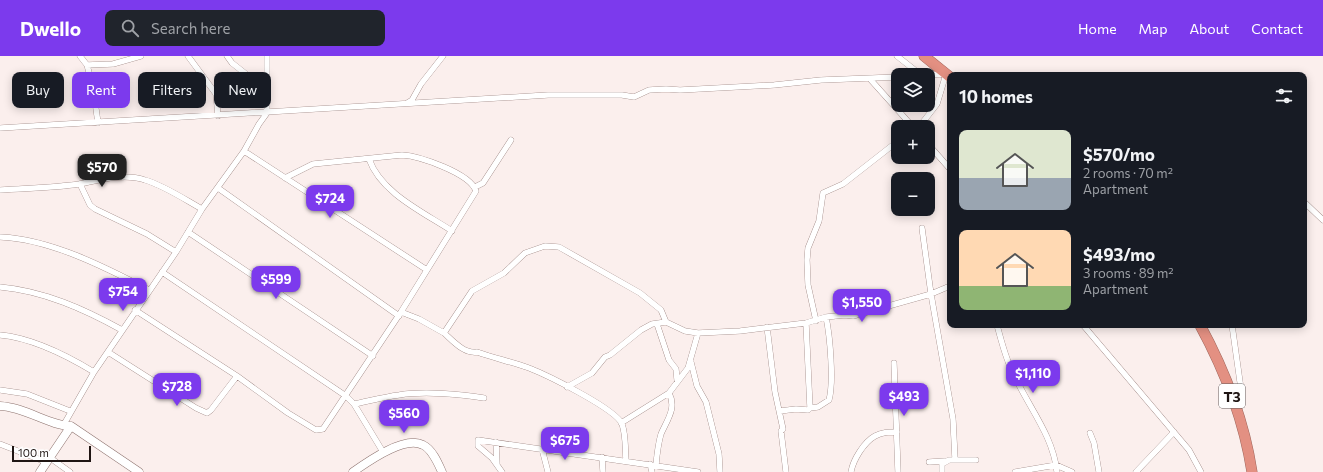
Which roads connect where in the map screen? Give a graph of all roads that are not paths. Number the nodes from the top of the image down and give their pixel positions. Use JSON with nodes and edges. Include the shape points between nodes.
{"nodes":[{"id":1,"x":80,"y":56,"type":"edge"},
{"id":2,"x":141,"y":56,"type":"edge"},
{"id":3,"x":188,"y":56,"type":"edge"},
{"id":4,"x":226,"y":56,"type":"edge"},
{"id":5,"x":267,"y":56,"type":"edge"},
{"id":6,"x":443,"y":56,"type":"edge"},
{"id":7,"x":897,"y":56,"type":"edge"},
{"id":8,"x":924,"y":56,"type":"edge"},
{"id":9,"x":87,"y":65,"type":"junction"},
{"id":10,"x":911,"y":68,"type":"edge"},
{"id":11,"x":244,"y":72,"type":"edge"},
{"id":12,"x":947,"y":75,"type":"edge"},
{"id":13,"x":935,"y":76,"type":"edge"},
{"id":14,"x":947,"y":76,"type":"edge"},
{"id":15,"x":891,"y":78,"type":"edge"},
{"id":16,"x":870,"y":79,"type":"junction"},
{"id":17,"x":947,"y":79,"type":"edge"},
{"id":18,"x":407,"y":103,"type":"junction"},
{"id":19,"x":267,"y":113,"type":"junction"},
{"id":20,"x":218,"y":116,"type":"junction"},
{"id":21,"x":908,"y":120,"type":"edge"},
{"id":22,"x":925,"y":120,"type":"edge"},
{"id":23,"x":98,"y":123,"type":"junction"},
{"id":24,"x":0,"y":128,"type":"edge"},
{"id":25,"x":511,"y":140,"type":"dead end"},
{"id":26,"x":891,"y":146,"type":"edge"},
{"id":27,"x":244,"y":151,"type":"junction"},
{"id":28,"x":935,"y":152,"type":"edge"},
{"id":29,"x":369,"y":159,"type":"junction"},
{"id":30,"x":947,"y":166,"type":"edge"},
{"id":31,"x":285,"y":178,"type":"junction"},
{"id":32,"x":80,"y":184,"type":"junction"},
{"id":33,"x":475,"y":187,"type":"junction"},
{"id":34,"x":218,"y":188,"type":"junction"},
{"id":35,"x":0,"y":190,"type":"edge"},
{"id":36,"x":1307,"y":205,"type":"edge"},
{"id":37,"x":202,"y":210,"type":"junction"},
{"id":38,"x":1323,"y":220,"type":"edge"},
{"id":39,"x":922,"y":228,"type":"dead end"},
{"id":40,"x":452,"y":231,"type":"junction"},
{"id":41,"x":188,"y":232,"type":"junction"},
{"id":42,"x":0,"y":237,"type":"edge"},
{"id":43,"x":176,"y":252,"type":"junction"},
{"id":44,"x":427,"y":270,"type":"junction"},
{"id":45,"x":162,"y":272,"type":"junction"},
{"id":46,"x":0,"y":287,"type":"edge"},
{"id":47,"x":947,"y":287,"type":"edge"},
{"id":48,"x":149,"y":290,"type":"junction"},
{"id":49,"x":931,"y":294,"type":"junction"},
{"id":50,"x":135,"y":310,"type":"junction"},
{"id":51,"x":400,"y":314,"type":"junction"},
{"id":52,"x":826,"y":317,"type":"junction"},
{"id":53,"x":816,"y":321,"type":"junction"},
{"id":54,"x":666,"y":322,"type":"junction"},
{"id":55,"x":806,"y":323,"type":"junction"},
{"id":56,"x":657,"y":324,"type":"junction"},
{"id":57,"x":768,"y":328,"type":"junction"},
{"id":58,"x":998,"y":328,"type":"edge"},
{"id":59,"x":1086,"y":328,"type":"edge"},
{"id":60,"x":1201,"y":328,"type":"edge"},
{"id":61,"x":1232,"y":328,"type":"edge"},
{"id":62,"x":122,"y":330,"type":"junction"},
{"id":63,"x":444,"y":333,"type":"junction"},
{"id":64,"x":698,"y":333,"type":"junction"},
{"id":65,"x":0,"y":335,"type":"edge"},
{"id":66,"x":108,"y":352,"type":"junction"},
{"id":67,"x":372,"y":356,"type":"junction"},
{"id":68,"x":690,"y":362,"type":"junction"},
{"id":69,"x":894,"y":363,"type":"dead end"},
{"id":70,"x":94,"y":372,"type":"junction"},
{"id":71,"x":237,"y":376,"type":"junction"},
{"id":72,"x":677,"y":380,"type":"junction"},
{"id":73,"x":567,"y":387,"type":"junction"},
{"id":74,"x":0,"y":390,"type":"edge"},
{"id":75,"x":669,"y":393,"type":"junction"},
{"id":76,"x":346,"y":396,"type":"junction"},
{"id":77,"x":484,"y":398,"type":"dead end"},
{"id":78,"x":354,"y":404,"type":"junction"},
{"id":79,"x":0,"y":406,"type":"edge"},
{"id":80,"x":1236,"y":407,"type":"junction"},
{"id":81,"x":810,"y":408,"type":"junction"},
{"id":82,"x":70,"y":411,"type":"junction"},
{"id":83,"x":780,"y":411,"type":"junction"},
{"id":84,"x":621,"y":423,"type":"junction"},
{"id":85,"x":67,"y":426,"type":"junction"},
{"id":86,"x":897,"y":432,"type":"junction"},
{"id":87,"x":1090,"y":432,"type":"dead end"},
{"id":88,"x":1174,"y":432,"type":"junction"},
{"id":89,"x":496,"y":442,"type":"junction"},
{"id":90,"x":0,"y":444,"type":"edge"},
{"id":91,"x":542,"y":448,"type":"junction"},
{"id":92,"x":383,"y":452,"type":"junction"},
{"id":93,"x":602,"y":457,"type":"junction"},
{"id":94,"x":48,"y":460,"type":"junction"},
{"id":95,"x":626,"y":460,"type":"junction"},
{"id":96,"x":955,"y":460,"type":"junction"},
{"id":97,"x":976,"y":460,"type":"dead end"},
{"id":98,"x":945,"y":461,"type":"junction"},
{"id":99,"x":930,"y":462,"type":"dead end"},
{"id":100,"x":497,"y":464,"type":"junction"},
{"id":101,"x":653,"y":464,"type":"junction"},
{"id":102,"x":1056,"y":466,"type":"junction"},
{"id":103,"x":40,"y":472,"type":"edge"},
{"id":104,"x":70,"y":472,"type":"edge"},
{"id":105,"x":139,"y":472,"type":"edge"},
{"id":106,"x":353,"y":472,"type":"edge"},
{"id":107,"x":442,"y":472,"type":"edge"},
{"id":108,"x":502,"y":472,"type":"edge"},
{"id":109,"x":548,"y":472,"type":"edge"},
{"id":110,"x":603,"y":472,"type":"edge"},
{"id":111,"x":652,"y":472,"type":"edge"},
{"id":112,"x":698,"y":472,"type":"edge"},
{"id":113,"x":720,"y":472,"type":"edge"},
{"id":114,"x":786,"y":472,"type":"edge"},
{"id":115,"x":851,"y":472,"type":"edge"},
{"id":116,"x":898,"y":472,"type":"edge"},
{"id":117,"x":942,"y":472,"type":"edge"},
{"id":118,"x":1014,"y":472,"type":"edge"},
{"id":119,"x":1057,"y":472,"type":"edge"},
{"id":120,"x":1072,"y":472,"type":"edge"},
{"id":121,"x":1099,"y":472,"type":"edge"},
{"id":122,"x":1136,"y":472,"type":"edge"},
{"id":123,"x":1201,"y":472,"type":"edge"},
{"id":124,"x":1252,"y":472,"type":"edge"}],
"edges":[{"from":1,"to":9,"type":"street"},
{"from":2,"to":9,"type":"street","via":[[113,64]]},
{"from":3,"to":20,"type":"street","via":[[216,94]]},
{"from":4,"to":11,"type":"street"},
{"from":5,"to":19,"type":"street"},
{"from":6,"to":18,"type":"street","via":[[412,100]]},
{"from":7,"to":10,"type":"street"},
{"from":8,"to":12,"type":"highway"},
{"from":9,"to":23,"type":"street"},
{"from":13,"to":14,"type":"street"},
{"from":15,"to":16,"type":"street"},
{"from":16,"to":18,"type":"street","via":[[660,89],[643,92],[634,97],[548,95]]},
{"from":16,"to":21,"type":"street"},
{"from":17,"to":22,"type":"street","via":[[938,104]]},
{"from":18,"to":19,"type":"street"},
{"from":19,"to":20,"type":"street"},
{"from":19,"to":27,"type":"street"},
{"from":20,"to":23,"type":"street"},
{"from":23,"to":24,"type":"street"},
{"from":25,"to":33,"type":"street","via":[[483,183]]},
{"from":26,"to":53,"type":"street","via":[[843,184],[823,193],[819,221],[808,248],[807,260],[808,285]]},
{"from":27,"to":31,"type":"street"},
{"from":27,"to":34,"type":"street"},
{"from":28,"to":30,"type":"street"},
{"from":29,"to":31,"type":"street","via":[[326,161],[313,164]]},
{"from":29,"to":33,"type":"street","via":[[416,156],[446,169]]},
{"from":29,"to":40,"type":"street","via":[[373,172],[384,186]]},
{"from":31,"to":44,"type":"street"},
{"from":32,"to":35,"type":"street"},
{"from":32,"to":37,"type":"street","via":[[117,178],[144,179]]},
{"from":32,"to":43,"type":"street","via":[[90,205],[95,209],[147,234]]},
{"from":33,"to":40,"type":"street","via":[[474,195]]},
{"from":34,"to":37,"type":"street"},
{"from":34,"to":51,"type":"street"},
{"from":36,"to":38,"type":"street"},
{"from":37,"to":41,"type":"street"},
{"from":39,"to":49,"type":"street"},
{"from":40,"to":44,"type":"street"},
{"from":41,"to":43,"type":"street"},
{"from":41,"to":67,"type":"street"},
{"from":42,"to":48,"type":"street","via":[[19,238],[89,260]]},
{"from":43,"to":45,"type":"street"},
{"from":44,"to":51,"type":"street"},
{"from":45,"to":48,"type":"street"},
{"from":45,"to":76,"type":"street"},
{"from":46,"to":62,"type":"street","via":[[17,289],[72,305]]},
{"from":47,"to":49,"type":"street"},
{"from":48,"to":50,"type":"street"},
{"from":49,"to":52,"type":"street","via":[[853,316]]},
{"from":49,"to":96,"type":"street","via":[[953,419]]},
{"from":50,"to":62,"type":"street"},
{"from":50,"to":71,"type":"street"},
{"from":51,"to":63,"type":"street","via":[[419,319]]},
{"from":51,"to":67,"type":"street"},
{"from":52,"to":53,"type":"street"},
{"from":52,"to":81,"type":"street","via":[[830,335],[831,396],[818,408]]},
{"from":53,"to":55,"type":"street"},
{"from":54,"to":56,"type":"street"},
{"from":54,"to":63,"type":"street","via":[[661,310],[640,293],[559,247],[545,246],[525,253],[504,273],[472,291]]},
{"from":54,"to":64,"type":"street","via":[[685,331]]},
{"from":55,"to":57,"type":"street"},
{"from":55,"to":81,"type":"street"},
{"from":56,"to":72,"type":"street","via":[[669,360],[676,369]]},
{"from":56,"to":73,"type":"street","via":[[641,330],[605,358],[592,373]]},
{"from":57,"to":64,"type":"street"},
{"from":57,"to":83,"type":"street","via":[[775,392]]},
{"from":58,"to":102,"type":"street","via":[[1014,376],[1048,437]]},
{"from":59,"to":88,"type":"street"},
{"from":60,"to":80,"type":"highway","number":"T3","via":[[1226,379]]},
{"from":61,"to":80,"type":"street","via":[[1241,389]]},
{"from":62,"to":66,"type":"street"},
{"from":63,"to":73,"type":"street","via":[[450,340],[471,353],[477,352],[529,368]]},
{"from":64,"to":68,"type":"street"},
{"from":65,"to":70,"type":"street","via":[[39,345]]},
{"from":66,"to":70,"type":"street"},
{"from":66,"to":71,"type":"street","via":[[196,408],[207,412]]},
{"from":67,"to":76,"type":"street"},
{"from":68,"to":72,"type":"street","via":[[686,371]]},
{"from":68,"to":113,"type":"street","via":[[697,386],[706,402],[719,454]]},
{"from":69,"to":86,"type":"street"},
{"from":70,"to":82,"type":"street"},
{"from":71,"to":76,"type":"street","via":[[288,413],[320,431]]},
{"from":72,"to":75,"type":"street"},
{"from":73,"to":84,"type":"street","via":[[600,403],[614,413]]},
{"from":74,"to":82,"type":"street","via":[[27,394]]},
{"from":75,"to":84,"type":"street"},
{"from":75,"to":101,"type":"street","via":[[671,417],[661,435]]},
{"from":76,"to":78,"type":"street"},
{"from":77,"to":78,"type":"street","via":[[468,395],[412,394]]},
{"from":78,"to":92,"type":"street"},
{"from":79,"to":85,"type":"street","via":[[24,411]]},
{"from":80,"to":124,"type":"highway","number":"T3","via":[[1246,437]]},
{"from":81,"to":83,"type":"street"},
{"from":82,"to":85,"type":"street"},
{"from":83,"to":114,"type":"street"},
{"from":84,"to":95,"type":"street"},
{"from":85,"to":94,"type":"street"},
{"from":85,"to":105,"type":"street"},
{"from":86,"to":115,"type":"street","via":[[874,436],[856,458]]},
{"from":86,"to":116,"type":"street"},
{"from":87,"to":121,"type":"street"},
{"from":88,"to":122,"type":"street"},
{"from":88,"to":123,"type":"street"},
{"from":89,"to":91,"type":"street"},
{"from":89,"to":100,"type":"street"},
{"from":89,"to":100,"type":"street","via":[[480,440],[477,444]]},
{"from":90,"to":94,"type":"street"},
{"from":91,"to":93,"type":"street"},
{"from":91,"to":109,"type":"street"},
{"from":92,"to":106,"type":"street"},
{"from":92,"to":107,"type":"street","via":[[407,443],[421,444],[428,448]]},
{"from":93,"to":95,"type":"street"},
{"from":93,"to":110,"type":"street"},
{"from":94,"to":103,"type":"street"},
{"from":94,"to":104,"type":"street"},
{"from":95,"to":101,"type":"street"},
{"from":96,"to":97,"type":"street"},
{"from":96,"to":98,"type":"street"},
{"from":98,"to":99,"type":"street"},
{"from":98,"to":117,"type":"street","via":[[942,464]]},
{"from":100,"to":108,"type":"street"},
{"from":101,"to":111,"type":"street"},
{"from":101,"to":112,"type":"street"},
{"from":102,"to":118,"type":"street"},
{"from":102,"to":119,"type":"street"},
{"from":102,"to":120,"type":"street"}]}
